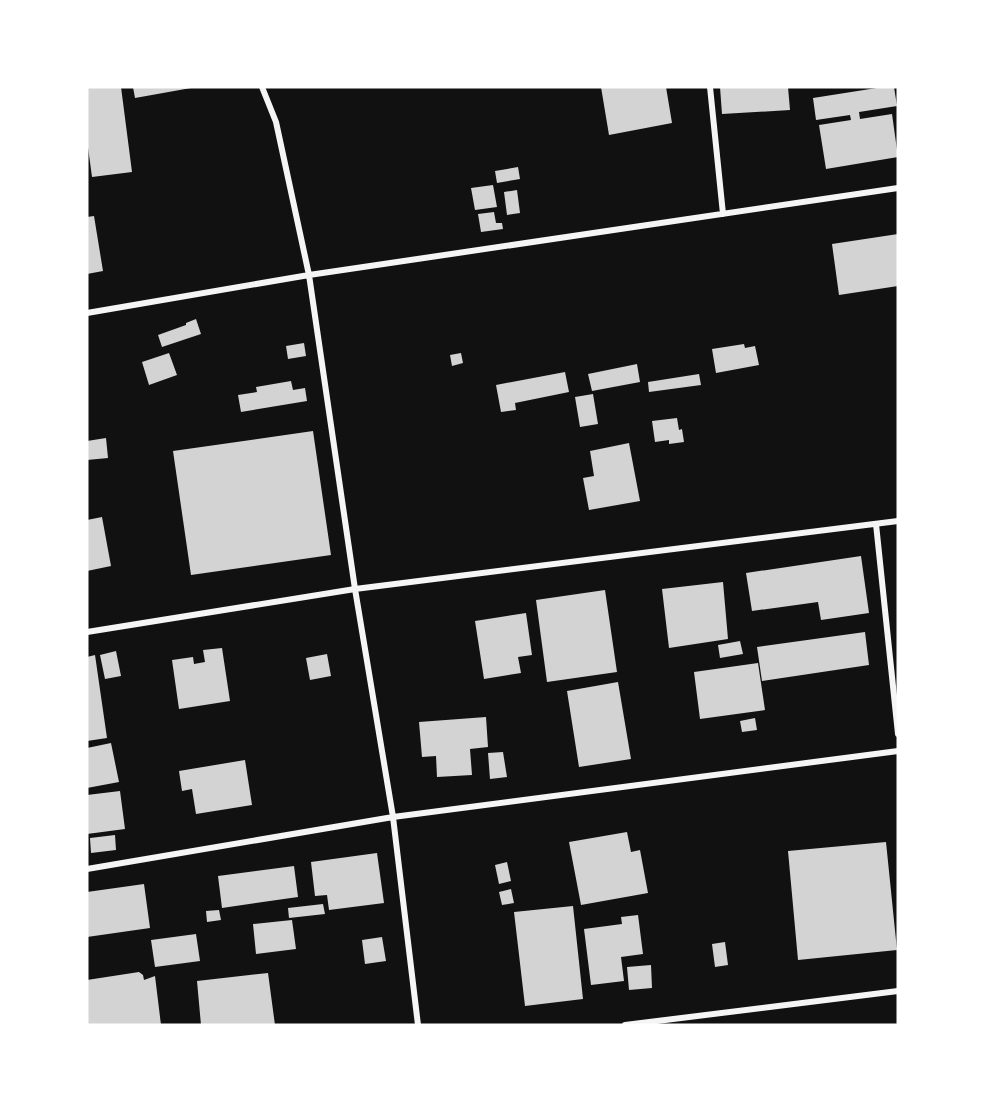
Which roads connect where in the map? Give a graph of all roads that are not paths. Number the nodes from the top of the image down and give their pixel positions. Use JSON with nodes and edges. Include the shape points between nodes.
{"nodes":[{"id":1,"x":262,"y":87,"type":"edge"},
{"id":2,"x":710,"y":87,"type":"edge"},
{"id":3,"x":898,"y":188,"type":"edge"},
{"id":4,"x":723,"y":214,"type":"junction"},
{"id":5,"x":309,"y":275,"type":"junction"},
{"id":6,"x":87,"y":313,"type":"edge"},
{"id":7,"x":898,"y":521,"type":"edge"},
{"id":8,"x":876,"y":524,"type":"junction"},
{"id":9,"x":355,"y":589,"type":"junction"},
{"id":10,"x":87,"y":632,"type":"edge"},
{"id":11,"x":898,"y":734,"type":"edge"},
{"id":12,"x":898,"y":751,"type":"edge"},
{"id":13,"x":393,"y":817,"type":"junction"},
{"id":14,"x":87,"y":869,"type":"edge"},
{"id":15,"x":898,"y":991,"type":"edge"},
{"id":16,"x":418,"y":1025,"type":"edge"},
{"id":17,"x":625,"y":1025,"type":"edge"}],
"edges":[{"from":1,"to":5,"type":"street","via":[[276,122]]},
{"from":2,"to":4,"type":"street"},
{"from":3,"to":4,"type":"street"},
{"from":4,"to":5,"type":"street"},
{"from":5,"to":6,"type":"street"},
{"from":5,"to":9,"type":"street"},
{"from":7,"to":8,"type":"street"},
{"from":8,"to":9,"type":"street"},
{"from":8,"to":11,"type":"street"},
{"from":9,"to":10,"type":"street"},
{"from":9,"to":13,"type":"street"},
{"from":12,"to":13,"type":"street"},
{"from":13,"to":14,"type":"street"},
{"from":13,"to":16,"type":"street"},
{"from":15,"to":17,"type":"street"}]}
